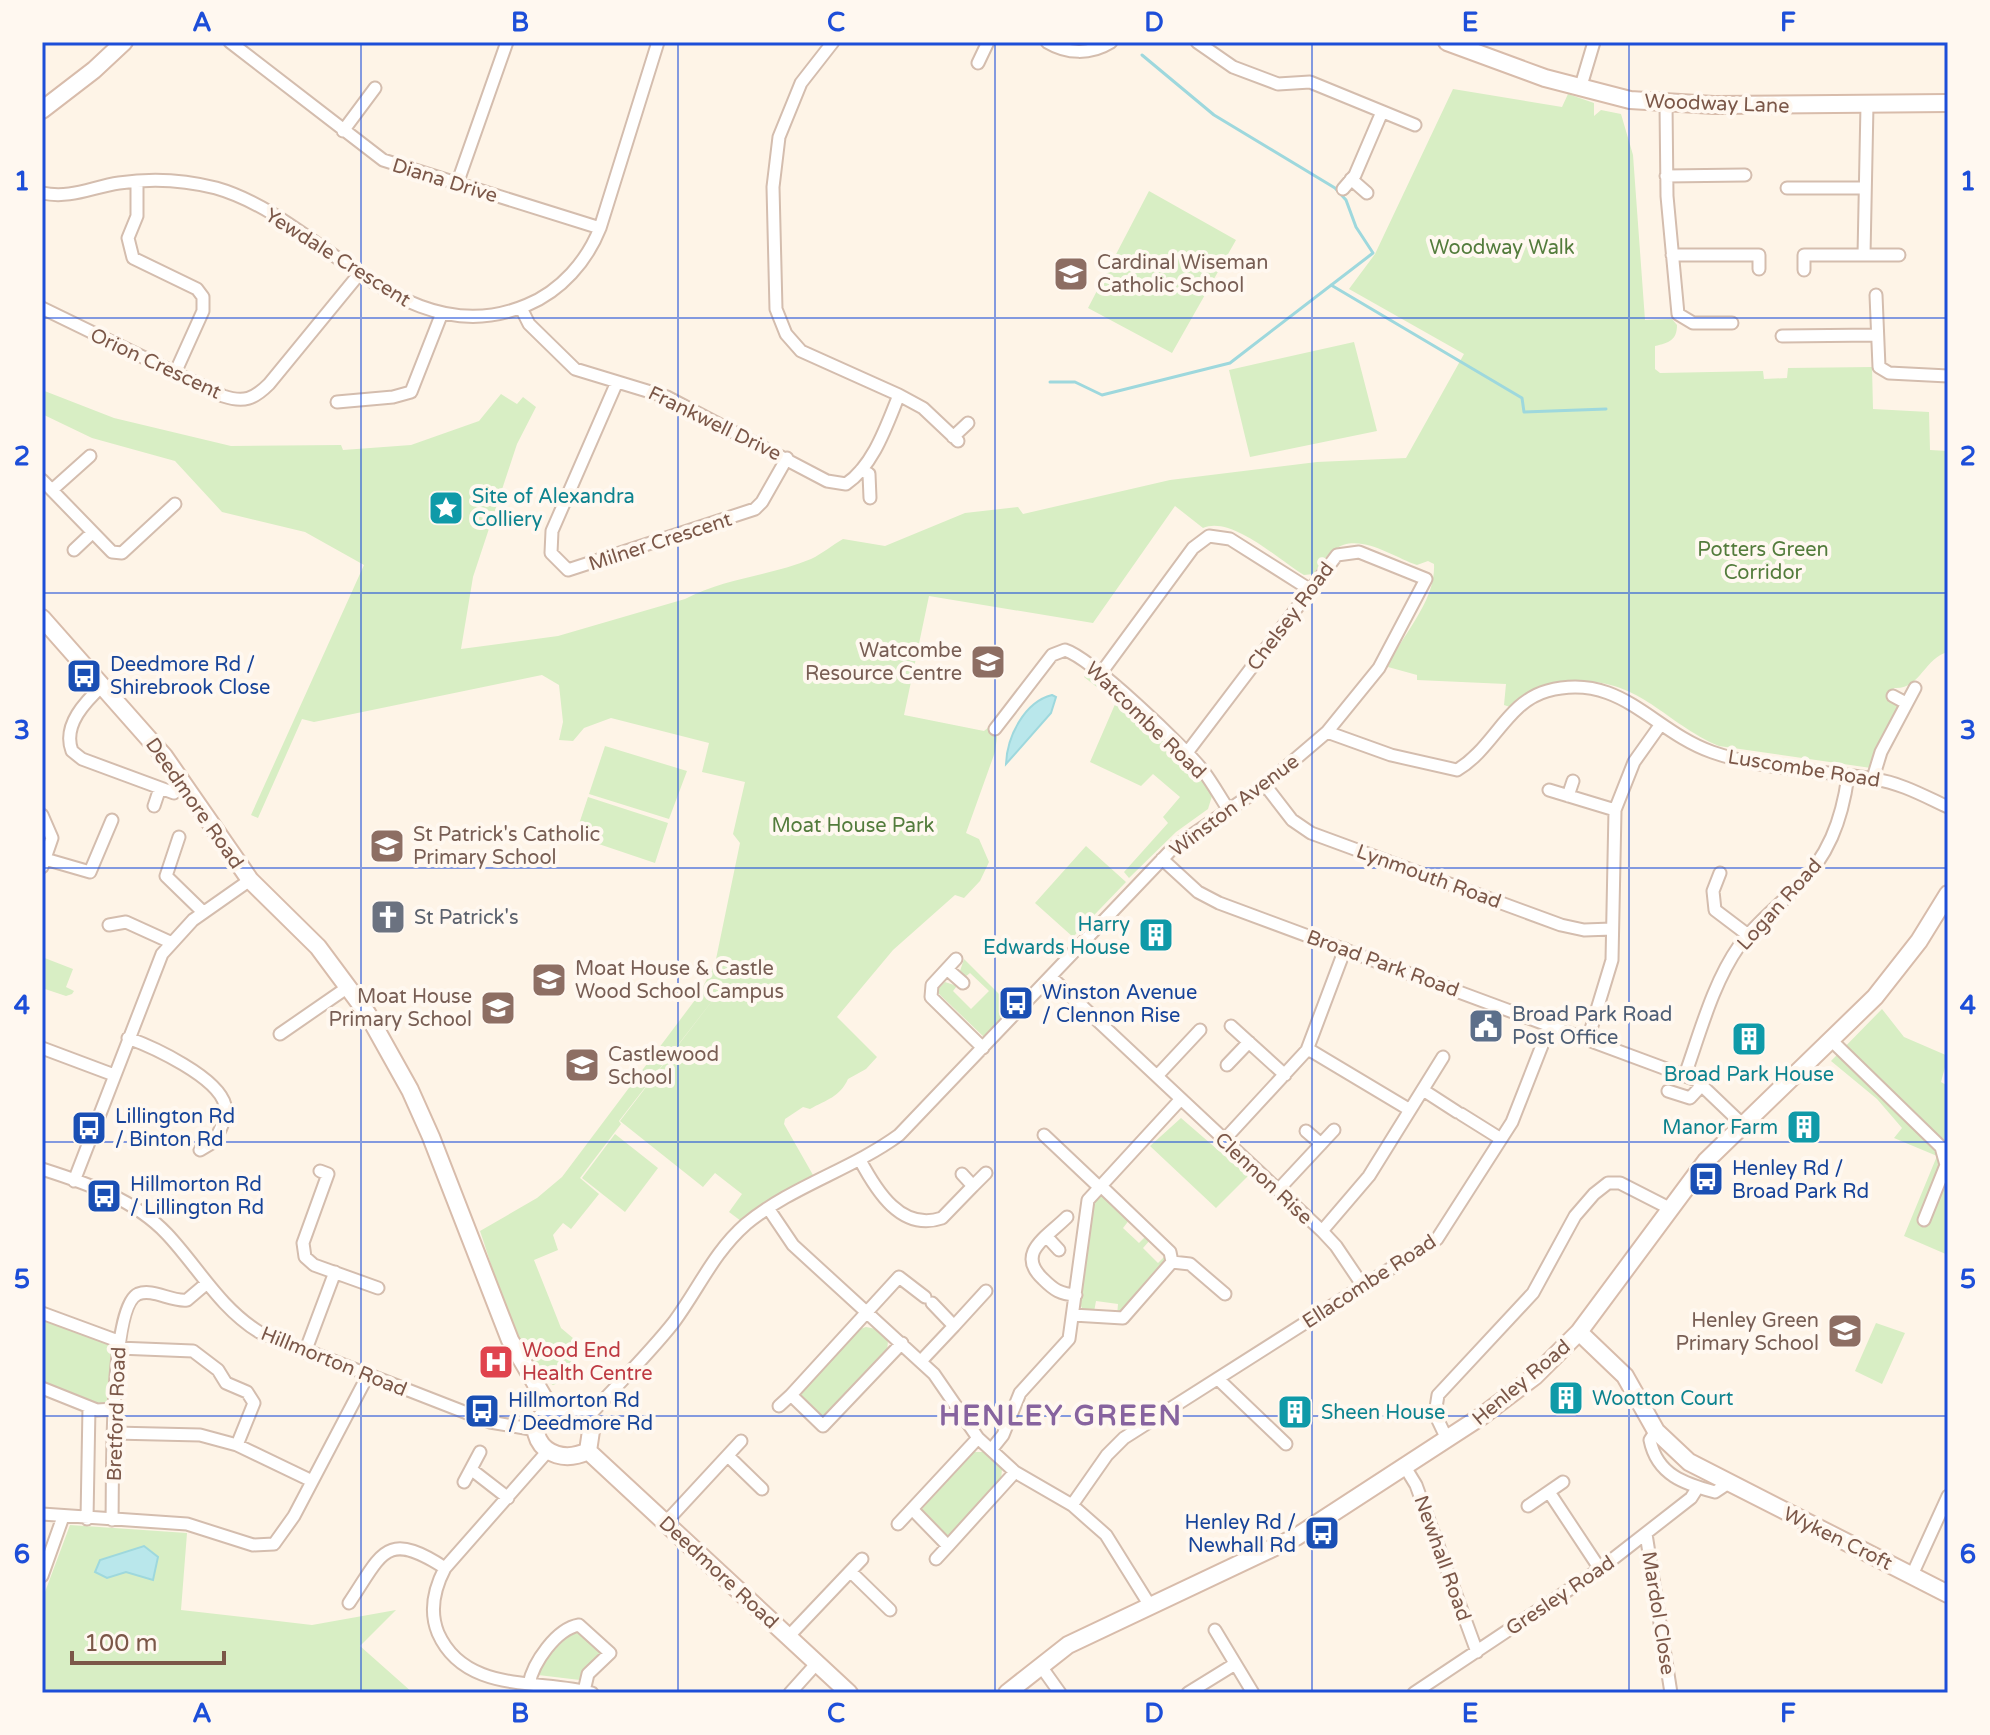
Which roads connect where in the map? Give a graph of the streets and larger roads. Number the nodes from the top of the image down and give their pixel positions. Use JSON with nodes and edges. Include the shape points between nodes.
{"nodes":[{"id":1,"x":124,"y":42,"type":"edge"},
{"id":2,"x":230,"y":42,"type":"edge"},
{"id":3,"x":507,"y":42,"type":"edge"},
{"id":4,"x":658,"y":42,"type":"edge"},
{"id":5,"x":833,"y":42,"type":"edge"},
{"id":6,"x":988,"y":42,"type":"edge"},
{"id":7,"x":1047,"y":42,"type":"edge"},
{"id":8,"x":1111,"y":42,"type":"edge"},
{"id":9,"x":1197,"y":42,"type":"edge"},
{"id":10,"x":1447,"y":42,"type":"edge"},
{"id":11,"x":1594,"y":42,"type":"edge"},
{"id":12,"x":978,"y":63,"type":"dead end"},
{"id":13,"x":375,"y":88,"type":"dead end"},
{"id":14,"x":1580,"y":89,"type":"junction"},
{"id":15,"x":1948,"y":103,"type":"edge"},
{"id":16,"x":1666,"y":104,"type":"junction"},
{"id":17,"x":1867,"y":105,"type":"junction"},
{"id":18,"x":42,"y":110,"type":"edge"},
{"id":19,"x":1382,"y":112,"type":"junction"},
{"id":20,"x":1415,"y":125,"type":"dead end"},
{"id":21,"x":343,"y":131,"type":"junction"},
{"id":22,"x":1745,"y":175,"type":"dead end"},
{"id":23,"x":1666,"y":176,"type":"junction"},
{"id":24,"x":137,"y":181,"type":"junction"},
{"id":25,"x":457,"y":184,"type":"junction"},
{"id":26,"x":1787,"y":188,"type":"dead end"},
{"id":27,"x":1865,"y":188,"type":"junction"},
{"id":28,"x":1367,"y":193,"type":"dead end"},
{"id":29,"x":44,"y":194,"type":"edge"},
{"id":30,"x":42,"y":210,"type":"edge"},
{"id":31,"x":600,"y":228,"type":"junction"},
{"id":32,"x":1672,"y":255,"type":"junction"},
{"id":33,"x":1864,"y":255,"type":"junction"},
{"id":34,"x":1899,"y":255,"type":"dead end"},
{"id":35,"x":1759,"y":269,"type":"dead end"},
{"id":36,"x":1804,"y":270,"type":"dead end"},
{"id":37,"x":360,"y":273,"type":"junction"},
{"id":38,"x":1876,"y":295,"type":"dead end"},
{"id":39,"x":42,"y":308,"type":"edge"},
{"id":40,"x":521,"y":308,"type":"junction"},
{"id":41,"x":442,"y":313,"type":"junction"},
{"id":42,"x":1732,"y":323,"type":"dead end"},
{"id":43,"x":1876,"y":335,"type":"junction"},
{"id":44,"x":1782,"y":336,"type":"dead end"},
{"id":45,"x":175,"y":373,"type":"junction"},
{"id":46,"x":1948,"y":376,"type":"edge"},
{"id":47,"x":617,"y":382,"type":"junction"},
{"id":48,"x":899,"y":395,"type":"junction"},
{"id":49,"x":337,"y":402,"type":"dead end"},
{"id":50,"x":968,"y":423,"type":"dead end"},
{"id":51,"x":90,"y":456,"type":"dead end"},
{"id":52,"x":787,"y":458,"type":"junction"},
{"id":53,"x":861,"y":470,"type":"junction"},
{"id":54,"x":42,"y":480,"type":"edge"},
{"id":55,"x":52,"y":490,"type":"junction"},
{"id":56,"x":870,"y":498,"type":"dead end"},
{"id":57,"x":175,"y":504,"type":"dead end"},
{"id":58,"x":92,"y":533,"type":"junction"},
{"id":59,"x":74,"y":550,"type":"dead end"},
{"id":60,"x":1426,"y":579,"type":"joint"},
{"id":61,"x":1309,"y":589,"type":"junction"},
{"id":62,"x":42,"y":618,"type":"edge"},
{"id":63,"x":1101,"y":673,"type":"junction"},
{"id":64,"x":103,"y":685,"type":"junction"},
{"id":65,"x":1915,"y":688,"type":"dead end"},
{"id":66,"x":1893,"y":696,"type":"dead end"},
{"id":67,"x":1906,"y":703,"type":"junction"},
{"id":68,"x":1661,"y":724,"type":"junction"},
{"id":69,"x":995,"y":729,"type":"dead end"},
{"id":70,"x":1327,"y":732,"type":"junction"},
{"id":71,"x":1186,"y":754,"type":"junction"},
{"id":72,"x":1848,"y":776,"type":"junction"},
{"id":73,"x":1873,"y":778,"type":"junction"},
{"id":74,"x":1573,"y":781,"type":"dead end"},
{"id":75,"x":1265,"y":785,"type":"junction"},
{"id":76,"x":160,"y":788,"type":"junction"},
{"id":77,"x":1549,"y":790,"type":"dead end"},
{"id":78,"x":174,"y":793,"type":"dead end"},
{"id":79,"x":1568,"y":796,"type":"junction"},
{"id":80,"x":154,"y":806,"type":"dead end"},
{"id":81,"x":1948,"y":807,"type":"edge"},
{"id":82,"x":1228,"y":809,"type":"junction"},
{"id":83,"x":1615,"y":810,"type":"junction"},
{"id":84,"x":42,"y":815,"type":"edge"},
{"id":85,"x":112,"y":820,"type":"dead end"},
{"id":86,"x":179,"y":837,"type":"dead end"},
{"id":87,"x":1162,"y":859,"type":"junction"},
{"id":88,"x":44,"y":863,"type":"edge"},
{"id":89,"x":1720,"y":873,"type":"dead end"},
{"id":90,"x":250,"y":880,"type":"junction"},
{"id":91,"x":1948,"y":894,"type":"edge"},
{"id":92,"x":203,"y":912,"type":"junction"},
{"id":93,"x":109,"y":925,"type":"dead end"},
{"id":94,"x":1612,"y":929,"type":"junction"},
{"id":95,"x":1748,"y":935,"type":"junction"},
{"id":96,"x":170,"y":942,"type":"junction"},
{"id":97,"x":1345,"y":949,"type":"junction"},
{"id":98,"x":956,"y":959,"type":"dead end"},
{"id":99,"x":947,"y":969,"type":"junction"},
{"id":100,"x":1051,"y":977,"type":"junction"},
{"id":101,"x":963,"y":983,"type":"dead end"},
{"id":102,"x":348,"y":987,"type":"junction"},
{"id":103,"x":1550,"y":1025,"type":"junction"},
{"id":104,"x":1231,"y":1026,"type":"dead end"},
{"id":105,"x":1200,"y":1030,"type":"dead end"},
{"id":106,"x":280,"y":1034,"type":"dead end"},
{"id":107,"x":128,"y":1038,"type":"junction"},
{"id":108,"x":1588,"y":1039,"type":"junction"},
{"id":109,"x":1832,"y":1041,"type":"junction"},
{"id":110,"x":1249,"y":1042,"type":"junction"},
{"id":111,"x":42,"y":1048,"type":"edge"},
{"id":112,"x":983,"y":1048,"type":"junction"},
{"id":113,"x":1308,"y":1049,"type":"junction"},
{"id":114,"x":1443,"y":1057,"type":"dead end"},
{"id":115,"x":1227,"y":1065,"type":"dead end"},
{"id":116,"x":114,"y":1075,"type":"junction"},
{"id":117,"x":1285,"y":1075,"type":"junction"},
{"id":118,"x":1685,"y":1075,"type":"junction"},
{"id":119,"x":1157,"y":1076,"type":"junction"},
{"id":120,"x":1703,"y":1084,"type":"junction"},
{"id":121,"x":1423,"y":1090,"type":"junction"},
{"id":122,"x":1668,"y":1091,"type":"dead end"},
{"id":123,"x":1180,"y":1100,"type":"junction"},
{"id":124,"x":1410,"y":1110,"type":"junction"},
{"id":125,"x":1742,"y":1124,"type":"junction"},
{"id":126,"x":1334,"y":1130,"type":"dead end"},
{"id":127,"x":1306,"y":1131,"type":"dead end"},
{"id":128,"x":1044,"y":1135,"type":"dead end"},
{"id":129,"x":1501,"y":1139,"type":"junction"},
{"id":130,"x":1224,"y":1140,"type":"junction"},
{"id":131,"x":1321,"y":1144,"type":"junction"},
{"id":132,"x":200,"y":1150,"type":"dead end"},
{"id":133,"x":860,"y":1160,"type":"junction"},
{"id":134,"x":42,"y":1169,"type":"edge"},
{"id":135,"x":320,"y":1171,"type":"dead end"},
{"id":136,"x":986,"y":1173,"type":"dead end"},
{"id":137,"x":962,"y":1174,"type":"dead end"},
{"id":138,"x":74,"y":1181,"type":"junction"},
{"id":139,"x":973,"y":1186,"type":"junction"},
{"id":140,"x":1100,"y":1186,"type":"junction"},
{"id":141,"x":1278,"y":1190,"type":"junction"},
{"id":142,"x":768,"y":1208,"type":"junction"},
{"id":143,"x":1669,"y":1208,"type":"junction"},
{"id":144,"x":1067,"y":1217,"type":"dead end"},
{"id":145,"x":1924,"y":1220,"type":"dead end"},
{"id":146,"x":1322,"y":1231,"type":"junction"},
{"id":147,"x":1047,"y":1237,"type":"junction"},
{"id":148,"x":1059,"y":1250,"type":"dead end"},
{"id":149,"x":1172,"y":1262,"type":"junction"},
{"id":150,"x":335,"y":1272,"type":"junction"},
{"id":151,"x":207,"y":1283,"type":"junction"},
{"id":152,"x":1363,"y":1286,"type":"junction"},
{"id":153,"x":378,"y":1288,"type":"dead end"},
{"id":154,"x":986,"y":1291,"type":"dead end"},
{"id":155,"x":1225,"y":1294,"type":"dead end"},
{"id":156,"x":1076,"y":1295,"type":"junction"},
{"id":157,"x":42,"y":1313,"type":"edge"},
{"id":158,"x":866,"y":1314,"type":"junction"},
{"id":159,"x":1073,"y":1315,"type":"junction"},
{"id":160,"x":954,"y":1326,"type":"junction"},
{"id":161,"x":1579,"y":1332,"type":"junction"},
{"id":162,"x":902,"y":1343,"type":"junction"},
{"id":163,"x":118,"y":1344,"type":"junction"},
{"id":164,"x":305,"y":1352,"type":"junction"},
{"id":165,"x":921,"y":1361,"type":"junction"},
{"id":166,"x":368,"y":1375,"type":"junction"},
{"id":167,"x":1218,"y":1379,"type":"junction"},
{"id":168,"x":42,"y":1388,"type":"edge"},
{"id":169,"x":791,"y":1395,"type":"junction"},
{"id":170,"x":779,"y":1406,"type":"dead end"},
{"id":171,"x":89,"y":1407,"type":"junction"},
{"id":172,"x":115,"y":1409,"type":"junction"},
{"id":173,"x":551,"y":1410,"type":"junction"},
{"id":174,"x":588,"y":1417,"type":"junction"},
{"id":175,"x":823,"y":1426,"type":"junction"},
{"id":176,"x":536,"y":1430,"type":"junction"},
{"id":177,"x":1656,"y":1431,"type":"junction"},
{"id":178,"x":114,"y":1433,"type":"junction"},
{"id":179,"x":814,"y":1438,"type":"dead end"},
{"id":180,"x":978,"y":1438,"type":"junction"},
{"id":181,"x":1447,"y":1439,"type":"junction"},
{"id":182,"x":741,"y":1441,"type":"dead end"},
{"id":183,"x":1286,"y":1444,"type":"dead end"},
{"id":184,"x":237,"y":1445,"type":"junction"},
{"id":185,"x":991,"y":1450,"type":"junction"},
{"id":186,"x":588,"y":1451,"type":"junction"},
{"id":187,"x":480,"y":1452,"type":"dead end"},
{"id":188,"x":547,"y":1452,"type":"junction"},
{"id":189,"x":728,"y":1456,"type":"junction"},
{"id":190,"x":1405,"y":1467,"type":"junction"},
{"id":191,"x":472,"y":1470,"type":"junction"},
{"id":192,"x":1015,"y":1472,"type":"junction"},
{"id":193,"x":312,"y":1481,"type":"junction"},
{"id":194,"x":464,"y":1482,"type":"dead end"},
{"id":195,"x":1563,"y":1482,"type":"dead end"},
{"id":196,"x":1727,"y":1484,"type":"junction"},
{"id":197,"x":1698,"y":1487,"type":"junction"},
{"id":198,"x":762,"y":1489,"type":"dead end"},
{"id":199,"x":1549,"y":1492,"type":"junction"},
{"id":200,"x":1948,"y":1496,"type":"edge"},
{"id":201,"x":508,"y":1498,"type":"junction"},
{"id":202,"x":1072,"y":1505,"type":"junction"},
{"id":203,"x":1528,"y":1506,"type":"dead end"},
{"id":204,"x":912,"y":1509,"type":"junction"},
{"id":205,"x":42,"y":1514,"type":"edge"},
{"id":206,"x":63,"y":1517,"type":"junction"},
{"id":207,"x":87,"y":1519,"type":"junction"},
{"id":208,"x":112,"y":1520,"type":"junction"},
{"id":209,"x":666,"y":1522,"type":"junction"},
{"id":210,"x":898,"y":1524,"type":"dead end"},
{"id":211,"x":1646,"y":1534,"type":"junction"},
{"id":212,"x":948,"y":1546,"type":"junction"},
{"id":213,"x":862,"y":1559,"type":"dead end"},
{"id":214,"x":936,"y":1559,"type":"dead end"},
{"id":215,"x":445,"y":1568,"type":"junction"},
{"id":216,"x":1600,"y":1569,"type":"junction"},
{"id":217,"x":851,"y":1572,"type":"junction"},
{"id":218,"x":1912,"y":1575,"type":"junction"},
{"id":219,"x":42,"y":1576,"type":"edge"},
{"id":220,"x":1948,"y":1594,"type":"edge"},
{"id":221,"x":349,"y":1603,"type":"dead end"},
{"id":222,"x":1149,"y":1604,"type":"junction"},
{"id":223,"x":890,"y":1610,"type":"dead end"},
{"id":224,"x":1215,"y":1630,"type":"dead end"},
{"id":225,"x":788,"y":1637,"type":"junction"},
{"id":226,"x":1477,"y":1652,"type":"junction"},
{"id":227,"x":817,"y":1663,"type":"junction"},
{"id":228,"x":1235,"y":1664,"type":"junction"},
{"id":229,"x":1040,"y":1665,"type":"junction"},
{"id":230,"x":529,"y":1684,"type":"junction"},
{"id":231,"x":588,"y":1692,"type":"edge"},
{"id":232,"x":790,"y":1693,"type":"edge"},
{"id":233,"x":849,"y":1693,"type":"edge"},
{"id":234,"x":1007,"y":1693,"type":"edge"},
{"id":235,"x":1060,"y":1693,"type":"edge"},
{"id":236,"x":1188,"y":1693,"type":"edge"},
{"id":237,"x":1253,"y":1693,"type":"edge"},
{"id":238,"x":1414,"y":1693,"type":"edge"},
{"id":239,"x":1671,"y":1693,"type":"edge"}],
"edges":[{"from":1,"to":18,"type":"street"},
{"from":2,"to":21,"type":"street","name":"Diana Drive"},
{"from":3,"to":25,"type":"street"},
{"from":4,"to":31,"type":"street","name":"Yewdale Crescent"},
{"from":5,"to":48,"type":"street","via":[[801,83],[779,137],[773,195],[776,309],[786,334],[801,351]]},
{"from":6,"to":12,"type":"street"},
{"from":7,"to":8,"type":"street","via":[[1082,52]]},
{"from":9,"to":19,"type":"street","via":[[1233,67],[1278,84],[1310,82]]},
{"from":10,"to":14,"type":"street","name":"Woodway Lane"},
{"from":11,"to":14,"type":"street"},
{"from":13,"to":21,"type":"street"},
{"from":14,"to":16,"type":"street","name":"Woodway Lane"},
{"from":15,"to":17,"type":"street","name":"Woodway Lane"},
{"from":16,"to":17,"type":"street","name":"Woodway Lane"},
{"from":16,"to":23,"type":"street"},
{"from":17,"to":27,"type":"street"},
{"from":19,"to":20,"type":"street"},
{"from":19,"to":28,"type":"street","via":[[1347,184]]},
{"from":21,"to":25,"type":"street","name":"Diana Drive","via":[[390,164]]},
{"from":22,"to":23,"type":"street"},
{"from":23,"to":32,"type":"street"},
{"from":24,"to":29,"type":"street","name":"Yewdale Crescent","via":[[65,196]]},
{"from":24,"to":37,"type":"street","name":"Yewdale Crescent","via":[[197,183],[241,198]]},
{"from":24,"to":45,"type":"street","via":[[137,216],[128,238],[133,258],[197,289],[203,297],[203,311]]},
{"from":25,"to":31,"type":"street","name":"Diana Drive"},
{"from":26,"to":27,"type":"street"},
{"from":27,"to":33,"type":"street"},
{"from":29,"to":30,"type":"street"},
{"from":31,"to":40,"type":"street","name":"Yewdale Crescent","via":[[590,251],[567,278]]},
{"from":32,"to":35,"type":"street","via":[[1759,255]]},
{"from":32,"to":42,"type":"street","via":[[1681,318]]},
{"from":33,"to":34,"type":"street"},
{"from":33,"to":36,"type":"street","via":[[1804,255]]},
{"from":37,"to":41,"type":"street","name":"Yewdale Crescent","via":[[399,299]]},
{"from":37,"to":45,"type":"street","name":"Orion Crescent","via":[[258,395],[234,400]]},
{"from":38,"to":43,"type":"street"},
{"from":39,"to":45,"type":"street","name":"Orion Crescent"},
{"from":40,"to":41,"type":"street","name":"Yewdale Crescent","via":[[475,317]]},
{"from":40,"to":47,"type":"street","name":"Frankwell Drive","via":[[529,324],[575,369]]},
{"from":41,"to":49,"type":"street","via":[[411,392]]},
{"from":43,"to":44,"type":"street"},
{"from":43,"to":46,"type":"street","via":[[1877,359],[1884,371]]},
{"from":47,"to":52,"type":"street","name":"Frankwell Drive","via":[[677,402]]},
{"from":47,"to":52,"type":"street","name":"Milner Crescent","via":[[552,531],[551,553],[568,570],[755,509]]},
{"from":48,"to":50,"type":"street","via":[[923,408],[956,439]]},
{"from":48,"to":53,"type":"street"},
{"from":51,"to":55,"type":"street"},
{"from":52,"to":53,"type":"street","name":"Frankwell Drive","via":[[838,484],[846,484]]},
{"from":53,"to":56,"type":"street","via":[[869,474]]},
{"from":54,"to":55,"type":"street"},
{"from":55,"to":58,"type":"street"},
{"from":57,"to":58,"type":"street","via":[[122,553],[112,552]]},
{"from":58,"to":59,"type":"street"},
{"from":60,"to":61,"type":"street","name":"Chelsey Road","via":[[1351,551],[1329,562]]},
{"from":60,"to":70,"type":"street","name":"Winston Avenue","via":[[1379,668]]},
{"from":61,"to":63,"type":"street","via":[[1230,539],[1209,536],[1193,548]]},
{"from":61,"to":71,"type":"street","name":"Chelsey Road"},
{"from":62,"to":64,"type":"street","name":"Deedmore Road"},
{"from":63,"to":69,"type":"street","name":"Watcombe Road","via":[[1073,652],[1059,651]]},
{"from":63,"to":71,"type":"street","name":"Watcombe Road"},
{"from":64,"to":76,"type":"street","via":[[78,712],[69,737],[72,751]]},
{"from":64,"to":90,"type":"street","name":"Deedmore Road","via":[[164,756]]},
{"from":65,"to":67,"type":"street"},
{"from":66,"to":67,"type":"street"},
{"from":67,"to":73,"type":"street"},
{"from":68,"to":70,"type":"street","name":"Luscombe Road","via":[[1612,692],[1550,690],[1524,702],[1474,759],[1457,770]]},
{"from":68,"to":72,"type":"street","name":"Luscombe Road","via":[[1698,747],[1725,756]]},
{"from":68,"to":83,"type":"street","via":[[1634,762]]},
{"from":70,"to":75,"type":"street","name":"Winston Avenue"},
{"from":71,"to":82,"type":"street","name":"Watcombe Road"},
{"from":72,"to":73,"type":"street","name":"Luscombe Road"},
{"from":72,"to":95,"type":"street","name":"Logan Road","via":[[1837,827],[1819,862]]},
{"from":73,"to":81,"type":"street","name":"Luscombe Road"},
{"from":74,"to":79,"type":"street"},
{"from":75,"to":82,"type":"street","name":"Winston Avenue"},
{"from":75,"to":94,"type":"street","name":"Lynmouth Road","via":[[1292,820],[1311,833],[1561,925]]},
{"from":76,"to":78,"type":"street"},
{"from":76,"to":80,"type":"street"},
{"from":77,"to":79,"type":"street"},
{"from":79,"to":83,"type":"street"},
{"from":82,"to":87,"type":"street","name":"Winston Avenue"},
{"from":83,"to":94,"type":"street"},
{"from":84,"to":88,"type":"street","via":[[52,838]]},
{"from":85,"to":88,"type":"street","via":[[90,872]]},
{"from":86,"to":92,"type":"street","via":[[166,876]]},
{"from":87,"to":97,"type":"street","name":"Broad Park Road","via":[[1206,897]]},
{"from":87,"to":100,"type":"street","name":"Winston Avenue"},
{"from":89,"to":95,"type":"street","via":[[1713,891],[1715,910]]},
{"from":90,"to":92,"type":"street"},
{"from":90,"to":102,"type":"street","name":"Deedmore Road","via":[[318,947]]},
{"from":91,"to":109,"type":"street","name":"Henley Road","via":[[1901,967]]},
{"from":92,"to":96,"type":"street"},
{"from":93,"to":96,"type":"street","via":[[126,922]]},
{"from":94,"to":108,"type":"street","via":[[1610,970]]},
{"from":95,"to":118,"type":"street","name":"Logan Road","via":[[1722,977]]},
{"from":96,"to":107,"type":"street"},
{"from":97,"to":103,"type":"street","name":"Broad Park Road"},
{"from":97,"to":113,"type":"street"},
{"from":98,"to":99,"type":"street"},
{"from":99,"to":101,"type":"street"},
{"from":99,"to":112,"type":"street","via":[[932,985],[931,997]]},
{"from":100,"to":112,"type":"street","name":"Winston Avenue"},
{"from":100,"to":119,"type":"street","name":"Clennon Rise"},
{"from":102,"to":106,"type":"street"},
{"from":102,"to":173,"type":"street","name":"Deedmore Road","via":[[410,1090],[510,1340]]},
{"from":103,"to":108,"type":"street","name":"Broad Park Road"},
{"from":103,"to":129,"type":"street","name":"Ellacombe Road"},
{"from":104,"to":110,"type":"street"},
{"from":105,"to":119,"type":"street"},
{"from":107,"to":116,"type":"street"},
{"from":107,"to":132,"type":"street","via":[[189,1069],[224,1101],[226,1112],[215,1141]]},
{"from":108,"to":118,"type":"street","name":"Broad Park Road"},
{"from":109,"to":125,"type":"street","name":"Henley Road"},
{"from":109,"to":145,"type":"street","via":[[1941,1147],[1946,1165]]},
{"from":110,"to":115,"type":"street"},
{"from":110,"to":117,"type":"street"},
{"from":111,"to":116,"type":"street"},
{"from":112,"to":133,"type":"street","name":"Winston Avenue","via":[[899,1135]]},
{"from":113,"to":117,"type":"street"},
{"from":113,"to":124,"type":"street"},
{"from":114,"to":121,"type":"street"},
{"from":116,"to":138,"type":"street"},
{"from":117,"to":130,"type":"street"},
{"from":118,"to":120,"type":"street","name":"Broad Park Road"},
{"from":119,"to":123,"type":"street","name":"Clennon Rise"},
{"from":120,"to":122,"type":"street","via":[[1690,1098]]},
{"from":120,"to":125,"type":"street","name":"Broad Park Road"},
{"from":121,"to":124,"type":"street"},
{"from":121,"to":129,"type":"street"},
{"from":123,"to":130,"type":"street","name":"Clennon Rise"},
{"from":123,"to":140,"type":"street"},
{"from":124,"to":146,"type":"street","via":[[1362,1187]]},
{"from":125,"to":143,"type":"street","name":"Henley Road"},
{"from":126,"to":131,"type":"street"},
{"from":127,"to":131,"type":"street"},
{"from":128,"to":140,"type":"street"},
{"from":129,"to":152,"type":"street","name":"Ellacombe Road","via":[[1444,1231]]},
{"from":130,"to":141,"type":"street","name":"Clennon Rise"},
{"from":131,"to":141,"type":"street"},
{"from":133,"to":139,"type":"street","via":[[886,1201],[920,1220],[942,1218]]},
{"from":133,"to":142,"type":"street","name":"Winston Avenue"},
{"from":134,"to":138,"type":"street","name":"Hillmorton Road"},
{"from":135,"to":150,"type":"street","via":[[328,1174],[303,1250],[310,1262]]},
{"from":136,"to":139,"type":"street"},
{"from":137,"to":139,"type":"street"},
{"from":138,"to":151,"type":"street","name":"Hillmorton Road","via":[[138,1209],[166,1232]]},
{"from":140,"to":149,"type":"street","via":[[1170,1252]]},
{"from":140,"to":156,"type":"street","via":[[1086,1208]]},
{"from":141,"to":146,"type":"street","name":"Clennon Rise"},
{"from":142,"to":158,"type":"street","via":[[793,1245]]},
{"from":142,"to":174,"type":"street","name":"Winston Avenue","via":[[722,1248],[673,1323]]},
{"from":143,"to":161,"type":"street","name":"Henley Road"},
{"from":143,"to":181,"type":"street","via":[[1620,1183],[1608,1183],[1594,1194],[1575,1216],[1533,1293],[1437,1398],[1435,1414]]},
{"from":144,"to":147,"type":"street"},
{"from":146,"to":152,"type":"street","name":"Clennon Rise"},
{"from":147,"to":148,"type":"street"},
{"from":147,"to":156,"type":"street","via":[[1032,1253],[1030,1266],[1056,1291]]},
{"from":149,"to":155,"type":"street","via":[[1190,1264]]},
{"from":149,"to":159,"type":"street","via":[[1119,1320]]},
{"from":150,"to":153,"type":"street"},
{"from":150,"to":164,"type":"street"},
{"from":151,"to":163,"type":"street","name":"Bretford Road","via":[[187,1300],[136,1295]]},
{"from":151,"to":164,"type":"street","name":"Hillmorton Road","via":[[248,1325]]},
{"from":152,"to":167,"type":"street","name":"Ellacombe Road"},
{"from":154,"to":160,"type":"street"},
{"from":156,"to":159,"type":"street"},
{"from":157,"to":163,"type":"street"},
{"from":158,"to":160,"type":"street","via":[[899,1277]]},
{"from":158,"to":162,"type":"street"},
{"from":158,"to":169,"type":"street"},
{"from":159,"to":185,"type":"street","via":[[1069,1339],[1020,1393]]},
{"from":160,"to":165,"type":"street"},
{"from":161,"to":177,"type":"street","name":"Wyken Croft","via":[[1625,1376]]},
{"from":161,"to":181,"type":"street","name":"Henley Road","via":[[1535,1376]]},
{"from":162,"to":165,"type":"street"},
{"from":162,"to":175,"type":"street"},
{"from":163,"to":172,"type":"street","name":"Bretford Road"},
{"from":163,"to":184,"type":"street","via":[[193,1351],[226,1383],[247,1392],[254,1403]]},
{"from":164,"to":166,"type":"street","name":"Hillmorton Road"},
{"from":165,"to":180,"type":"street"},
{"from":166,"to":176,"type":"street","name":"Hillmorton Road","via":[[490,1422]]},
{"from":166,"to":193,"type":"street"},
{"from":167,"to":183,"type":"street"},
{"from":167,"to":202,"type":"street","name":"Ellacombe Road","via":[[1114,1447]]},
{"from":168,"to":171,"type":"street"},
{"from":169,"to":170,"type":"street"},
{"from":169,"to":175,"type":"street"},
{"from":171,"to":172,"type":"street"},
{"from":171,"to":207,"type":"street","name":"Bretford Road"},
{"from":172,"to":178,"type":"street","name":"Bretford Road"},
{"from":173,"to":174,"type":"street","via":[[580,1411]]},
{"from":173,"to":176,"type":"street"},
{"from":174,"to":186,"type":"street","via":[[593,1435]]},
{"from":175,"to":179,"type":"street"},
{"from":176,"to":188,"type":"street","via":[[540,1447]]},
{"from":177,"to":196,"type":"street","name":"Wyken Croft","via":[[1677,1453]]},
{"from":177,"to":197,"type":"street","name":"Wyken Croft","via":[[1651,1447],[1665,1471]]},
{"from":178,"to":184,"type":"street","via":[[200,1435]]},
{"from":178,"to":208,"type":"street","name":"Bretford Road"},
{"from":180,"to":185,"type":"street"},
{"from":180,"to":204,"type":"street"},
{"from":181,"to":190,"type":"street","name":"Henley Road"},
{"from":182,"to":189,"type":"street"},
{"from":184,"to":193,"type":"street"},
{"from":185,"to":192,"type":"street"},
{"from":186,"to":188,"type":"street","via":[[574,1456]]},
{"from":186,"to":209,"type":"street","name":"Deedmore Road"},
{"from":187,"to":191,"type":"street"},
{"from":188,"to":201,"type":"street"},
{"from":189,"to":198,"type":"street"},
{"from":189,"to":209,"type":"street"},
{"from":190,"to":222,"type":"street","name":"Henley Road","via":[[1296,1537]]},
{"from":190,"to":226,"type":"street","name":"Newhall Road"},
{"from":191,"to":194,"type":"street"},
{"from":191,"to":201,"type":"street"},
{"from":192,"to":202,"type":"street"},
{"from":192,"to":212,"type":"street"},
{"from":193,"to":208,"type":"street","via":[[282,1537],[264,1547],[203,1527]]},
{"from":195,"to":199,"type":"street"},
{"from":196,"to":197,"type":"street","via":[[1715,1492]]},
{"from":196,"to":218,"type":"street","name":"Wyken Croft"},
{"from":197,"to":211,"type":"street","name":"Gresley Road"},
{"from":199,"to":203,"type":"street"},
{"from":199,"to":216,"type":"street"},
{"from":200,"to":218,"type":"street"},
{"from":201,"to":215,"type":"street"},
{"from":202,"to":222,"type":"street","via":[[1119,1551]]},
{"from":204,"to":210,"type":"street"},
{"from":204,"to":212,"type":"street"},
{"from":205,"to":206,"type":"street"},
{"from":206,"to":207,"type":"street"},
{"from":206,"to":219,"type":"street"},
{"from":207,"to":208,"type":"street"},
{"from":209,"to":225,"type":"street","name":"Deedmore Road"},
{"from":211,"to":216,"type":"street","name":"Gresley Road"},
{"from":211,"to":239,"type":"street","name":"Mardol Close"},
{"from":212,"to":214,"type":"street"},
{"from":213,"to":217,"type":"street"},
{"from":215,"to":221,"type":"street","via":[[411,1548],[390,1551]]},
{"from":215,"to":230,"type":"street","via":[[433,1602],[445,1647],[470,1670]]},
{"from":216,"to":226,"type":"street","name":"Gresley Road"},
{"from":217,"to":223,"type":"street"},
{"from":217,"to":225,"type":"street"},
{"from":218,"to":220,"type":"street","name":"Wyken Croft"},
{"from":222,"to":229,"type":"street","name":"Henley Road"},
{"from":224,"to":228,"type":"street"},
{"from":225,"to":227,"type":"street","name":"Deedmore Road"},
{"from":226,"to":238,"type":"street","name":"Gresley Road"},
{"from":227,"to":232,"type":"street"},
{"from":227,"to":233,"type":"street","name":"Deedmore Road"},
{"from":228,"to":236,"type":"street"},
{"from":228,"to":237,"type":"street"},
{"from":229,"to":234,"type":"street","name":"Henley Road"},
{"from":229,"to":235,"type":"street"},
{"from":230,"to":231,"type":"street"},
{"from":230,"to":231,"type":"street","via":[[534,1665],[569,1628],[579,1625],[610,1653],[588,1674]]}]}
